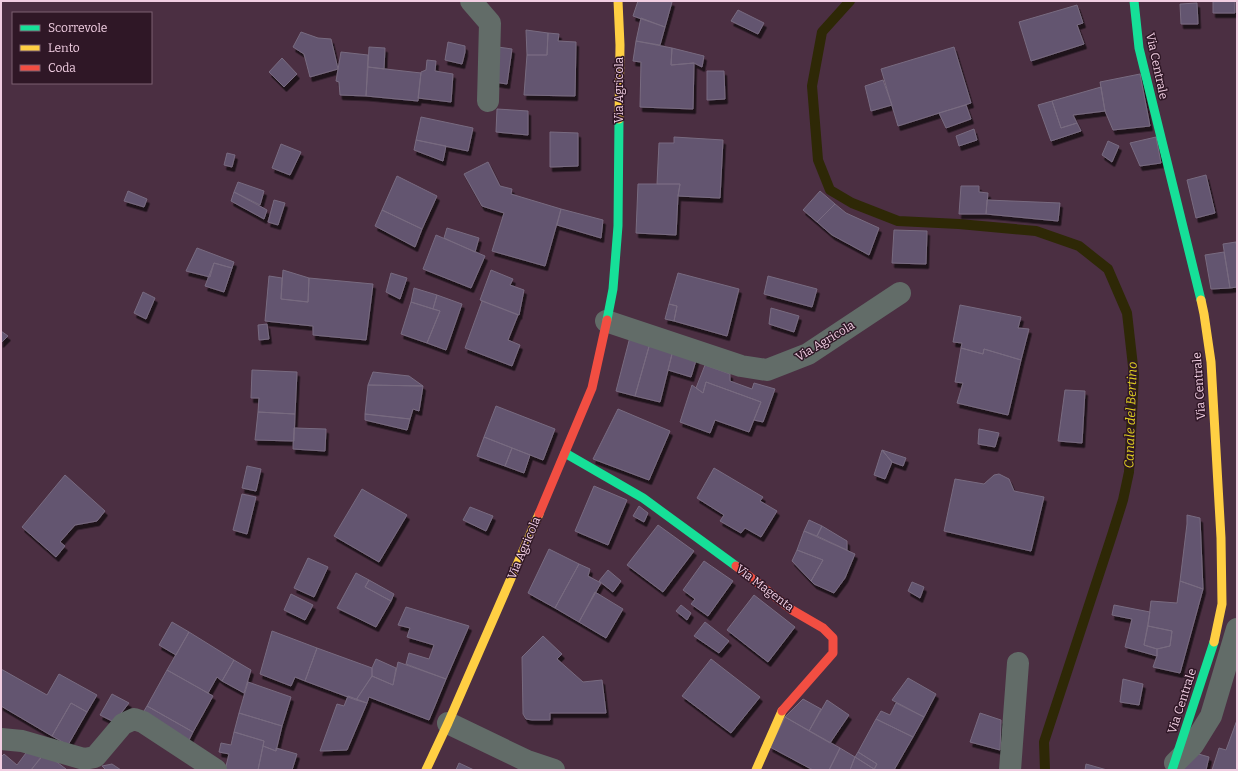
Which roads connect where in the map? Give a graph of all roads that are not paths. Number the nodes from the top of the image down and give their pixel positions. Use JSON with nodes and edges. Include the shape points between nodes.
{"nodes":[{"id":1,"x":471,"y":1,"type":"edge"},
{"id":2,"x":618,"y":1,"type":"edge"},
{"id":3,"x":1134,"y":1,"type":"edge"},
{"id":4,"x":488,"y":101,"type":"dead end"},
{"id":5,"x":900,"y":293,"type":"dead end"},
{"id":6,"x":606,"y":321,"type":"junction"},
{"id":7,"x":565,"y":453,"type":"junction"},
{"id":8,"x":1237,"y":629,"type":"edge"},
{"id":9,"x":1018,"y":663,"type":"dead end"},
{"id":10,"x":448,"y":723,"type":"junction"},
{"id":11,"x":1,"y":739,"type":"edge"},
{"id":12,"x":80,"y":765,"type":"edge"},
{"id":13,"x":1174,"y":766,"type":"edge"},
{"id":14,"x":216,"y":770,"type":"edge"},
{"id":15,"x":426,"y":770,"type":"edge"},
{"id":16,"x":554,"y":770,"type":"edge"},
{"id":17,"x":756,"y":770,"type":"edge"},
{"id":18,"x":1010,"y":770,"type":"edge"}],
"edges":[{"from":1,"to":4,"type":"street","via":[[490,23]]},
{"from":2,"to":6,"type":"street","name":"Via Agricola","via":[[618,226],[613,289]]},
{"from":3,"to":13,"type":"street","name":"Via Centrale","via":[[1139,48],[1204,314],[1211,362],[1220,523],[1222,604],[1213,644]]},
{"from":5,"to":6,"type":"street","name":"Via Agricola","via":[[808,354],[767,370],[741,366]]},
{"from":6,"to":7,"type":"street","name":"Via Agricola","via":[[592,388]]},
{"from":7,"to":10,"type":"street","name":"Via Agricola"},
{"from":7,"to":17,"type":"street","name":"Via Magenta","via":[[643,498],[792,610],[823,628],[833,638],[833,653],[781,712]]},
{"from":8,"to":13,"type":"street","via":[[1211,716],[1193,745]]},
{"from":9,"to":18,"type":"street"},
{"from":10,"to":15,"type":"street","name":"Via Agricola"},
{"from":10,"to":16,"type":"street","via":[[527,762]]},
{"from":11,"to":12,"type":"street","via":[[22,741]]},
{"from":12,"to":14,"type":"street","via":[[95,757],[123,724],[134,719],[143,722]]}]}
